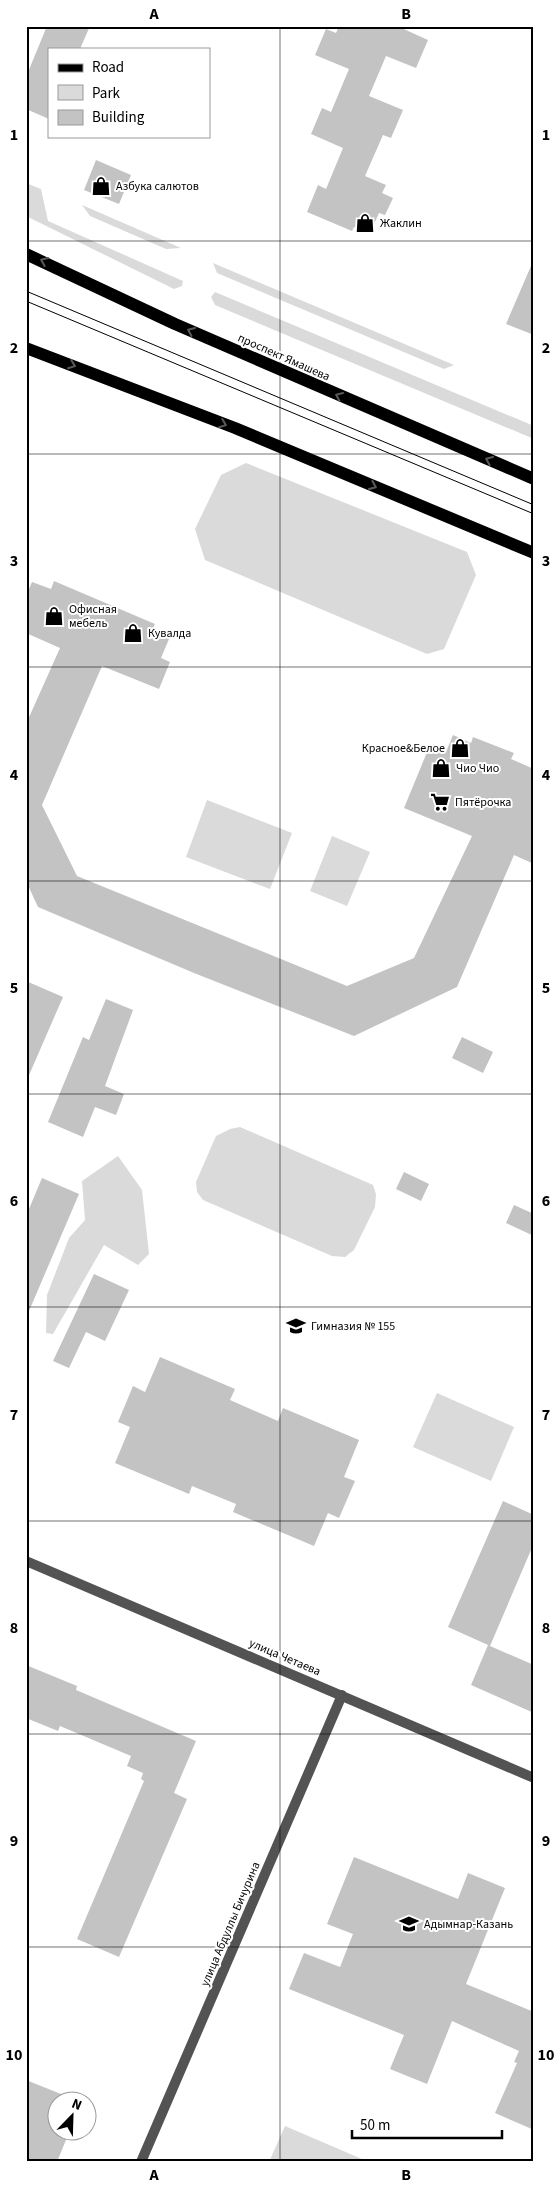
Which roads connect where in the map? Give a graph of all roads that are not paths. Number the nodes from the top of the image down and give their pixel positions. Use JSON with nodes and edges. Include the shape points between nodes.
{"nodes":[{"id":1,"x":26,"y":254,"type":"edge"},
{"id":2,"x":26,"y":348,"type":"edge"},
{"id":3,"x":534,"y":479,"type":"edge"},
{"id":4,"x":534,"y":553,"type":"edge"},
{"id":5,"x":26,"y":1561,"type":"edge"},
{"id":6,"x":342,"y":1695,"type":"junction"},
{"id":7,"x":534,"y":1778,"type":"edge"},
{"id":8,"x":141,"y":2162,"type":"edge"}],
"edges":[{"from":3,"to":1,"type":"main road","name":"проспект Ямашева","one_way":true,"via":[[175,324]]},
{"from":2,"to":4,"type":"main road","one_way":true,"via":[[235,428]]},
{"from":5,"to":6,"type":"street","name":"улица Четаева"},
{"from":6,"to":7,"type":"street","name":"улица Четаева"},
{"from":6,"to":8,"type":"street","name":"улица Абдуллы Бичурина"}]}
